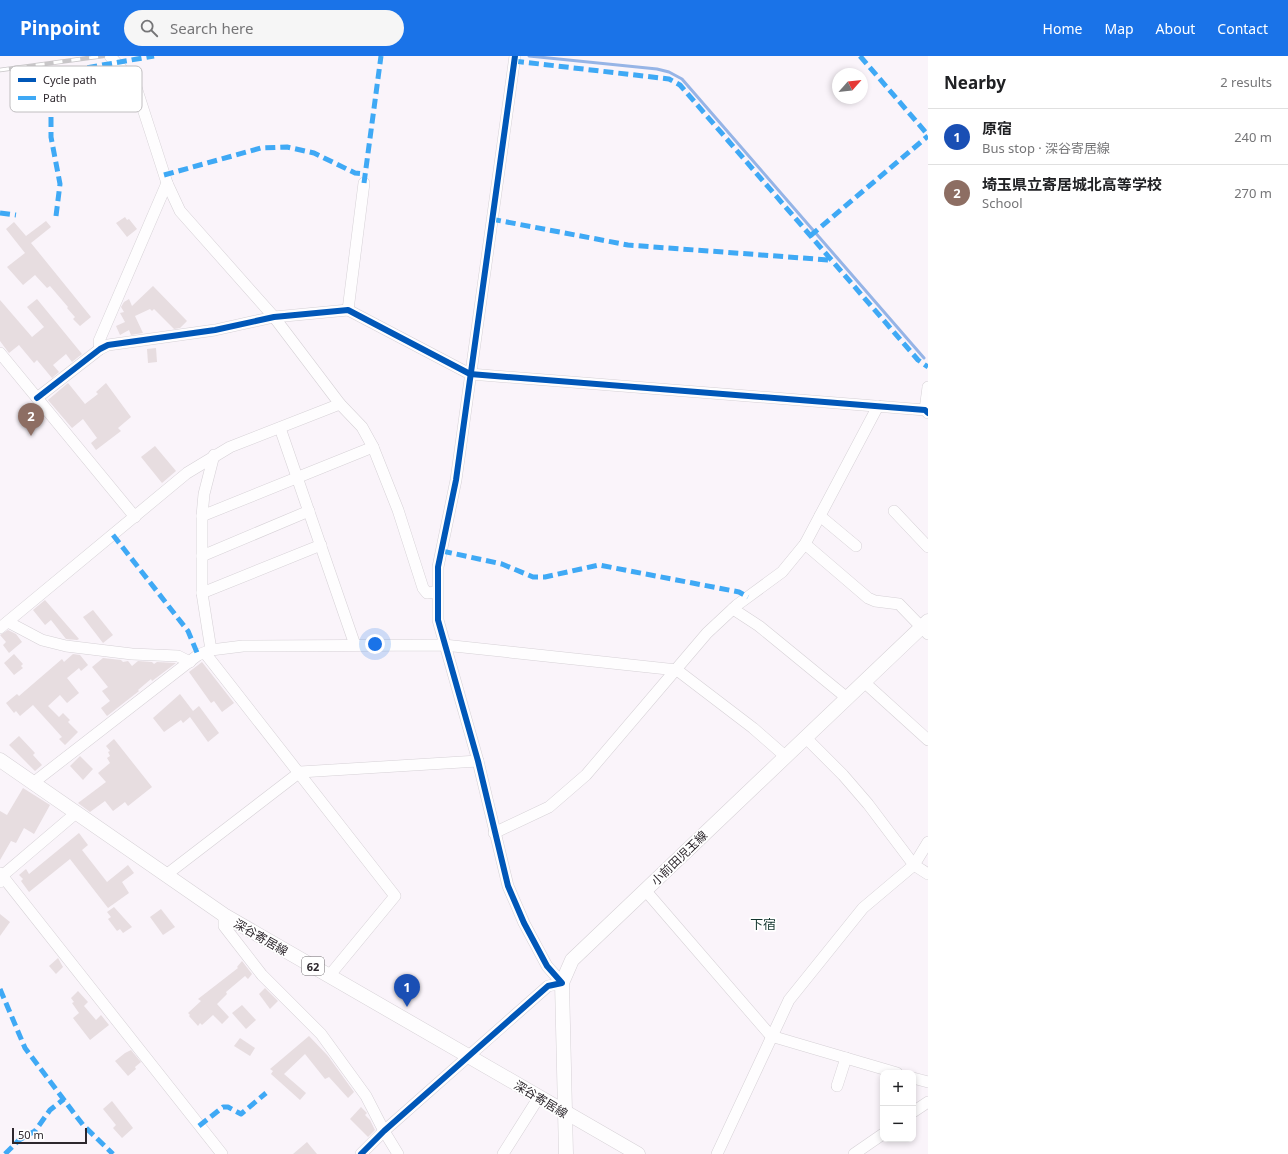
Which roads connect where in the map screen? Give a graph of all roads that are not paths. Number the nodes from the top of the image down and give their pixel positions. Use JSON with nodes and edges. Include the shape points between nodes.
{"nodes":[{"id":1,"x":110,"y":56,"type":"edge"},
{"id":2,"x":515,"y":56,"type":"edge"},
{"id":3,"x":119,"y":66,"type":"edge"},
{"id":4,"x":142,"y":106,"type":"edge"},
{"id":5,"x":167,"y":183,"type":"junction"},
{"id":6,"x":364,"y":183,"type":"dead end"},
{"id":7,"x":348,"y":310,"type":"junction"},
{"id":8,"x":274,"y":317,"type":"junction"},
{"id":9,"x":100,"y":349,"type":"junction"},
{"id":10,"x":0,"y":353,"type":"edge"},
{"id":11,"x":470,"y":374,"type":"junction"},
{"id":12,"x":928,"y":387,"type":"edge"},
{"id":13,"x":37,"y":398,"type":"junction"},
{"id":14,"x":340,"y":404,"type":"junction"},
{"id":15,"x":878,"y":406,"type":"junction"},
{"id":16,"x":926,"y":411,"type":"edge"},
{"id":17,"x":280,"y":428,"type":"junction"},
{"id":18,"x":373,"y":447,"type":"junction"},
{"id":19,"x":214,"y":455,"type":"junction"},
{"id":20,"x":297,"y":478,"type":"junction"},
{"id":21,"x":309,"y":511,"type":"junction"},
{"id":22,"x":894,"y":511,"type":"dead end"},
{"id":23,"x":202,"y":516,"type":"junction"},
{"id":24,"x":820,"y":516,"type":"junction"},
{"id":25,"x":135,"y":517,"type":"junction"},
{"id":26,"x":805,"y":544,"type":"junction"},
{"id":27,"x":321,"y":545,"type":"junction"},
{"id":28,"x":856,"y":546,"type":"dead end"},
{"id":29,"x":928,"y":546,"type":"edge"},
{"id":30,"x":202,"y":556,"type":"junction"},
{"id":31,"x":437,"y":592,"type":"junction"},
{"id":32,"x":202,"y":593,"type":"junction"},
{"id":33,"x":733,"y":609,"type":"junction"},
{"id":34,"x":4,"y":625,"type":"edge"},
{"id":35,"x":926,"y":628,"type":"edge"},
{"id":36,"x":444,"y":644,"type":"junction"},
{"id":37,"x":356,"y":645,"type":"junction"},
{"id":38,"x":208,"y":651,"type":"junction"},
{"id":39,"x":190,"y":662,"type":"junction"},
{"id":40,"x":677,"y":670,"type":"junction"},
{"id":41,"x":864,"y":682,"type":"junction"},
{"id":42,"x":846,"y":698,"type":"junction"},
{"id":43,"x":805,"y":737,"type":"junction"},
{"id":44,"x":928,"y":740,"type":"edge"},
{"id":45,"x":785,"y":756,"type":"junction"},
{"id":46,"x":0,"y":760,"type":"edge"},
{"id":47,"x":478,"y":761,"type":"junction"},
{"id":48,"x":300,"y":772,"type":"junction"},
{"id":49,"x":33,"y":783,"type":"junction"},
{"id":50,"x":76,"y":813,"type":"junction"},
{"id":51,"x":494,"y":832,"type":"junction"},
{"id":52,"x":928,"y":842,"type":"edge"},
{"id":53,"x":914,"y":865,"type":"junction"},
{"id":54,"x":928,"y":874,"type":"edge"},
{"id":55,"x":166,"y":875,"type":"junction"},
{"id":56,"x":1,"y":877,"type":"edge"},
{"id":57,"x":645,"y":890,"type":"junction"},
{"id":58,"x":224,"y":915,"type":"junction"},
{"id":59,"x":329,"y":976,"type":"junction"},
{"id":60,"x":562,"y":983,"type":"junction"},
{"id":61,"x":771,"y":1036,"type":"junction"},
{"id":62,"x":469,"y":1057,"type":"junction"},
{"id":63,"x":846,"y":1058,"type":"junction"},
{"id":64,"x":887,"y":1070,"type":"edge"},
{"id":65,"x":916,"y":1079,"type":"edge"},
{"id":66,"x":928,"y":1082,"type":"edge"},
{"id":67,"x":837,"y":1086,"type":"dead end"},
{"id":68,"x":538,"y":1097,"type":"junction"},
{"id":69,"x":928,"y":1102,"type":"edge"},
{"id":70,"x":916,"y":1110,"type":"edge"},
{"id":71,"x":564,"y":1113,"type":"junction"},
{"id":72,"x":384,"y":1131,"type":"junction"},
{"id":73,"x":880,"y":1136,"type":"edge"},
{"id":74,"x":222,"y":1154,"type":"edge"},
{"id":75,"x":361,"y":1154,"type":"edge"},
{"id":76,"x":398,"y":1154,"type":"edge"},
{"id":77,"x":503,"y":1154,"type":"edge"},
{"id":78,"x":566,"y":1154,"type":"edge"},
{"id":79,"x":638,"y":1154,"type":"edge"},
{"id":80,"x":717,"y":1154,"type":"edge"},
{"id":81,"x":854,"y":1154,"type":"edge"}],
"edges":[{"from":1,"to":3,"type":"street"},
{"from":2,"to":11,"type":"street"},
{"from":4,"to":5,"type":"street"},
{"from":5,"to":8,"type":"street","via":[[180,211]]},
{"from":5,"to":9,"type":"street","via":[[99,341]]},
{"from":6,"to":7,"type":"street"},
{"from":7,"to":8,"type":"street"},
{"from":7,"to":11,"type":"street"},
{"from":8,"to":9,"type":"street","via":[[215,330],[108,345]]},
{"from":8,"to":14,"type":"street"},
{"from":9,"to":13,"type":"street"},
{"from":10,"to":13,"type":"street"},
{"from":11,"to":15,"type":"street"},
{"from":11,"to":31,"type":"street","via":[[456,480],[438,567]]},
{"from":12,"to":16,"type":"street"},
{"from":13,"to":25,"type":"street"},
{"from":14,"to":17,"type":"street"},
{"from":14,"to":18,"type":"street","via":[[362,428]]},
{"from":15,"to":16,"type":"street"},
{"from":15,"to":24,"type":"street"},
{"from":17,"to":19,"type":"street"},
{"from":17,"to":20,"type":"street"},
{"from":18,"to":20,"type":"street"},
{"from":18,"to":31,"type":"street","via":[[398,510],[423,588],[427,593]]},
{"from":19,"to":23,"type":"street","via":[[204,494]]},
{"from":19,"to":25,"type":"street"},
{"from":20,"to":21,"type":"street"},
{"from":20,"to":23,"type":"street"},
{"from":21,"to":27,"type":"street"},
{"from":21,"to":30,"type":"street"},
{"from":22,"to":29,"type":"street"},
{"from":23,"to":30,"type":"street"},
{"from":24,"to":26,"type":"street"},
{"from":24,"to":28,"type":"street"},
{"from":25,"to":34,"type":"street"},
{"from":26,"to":33,"type":"street","via":[[782,572]]},
{"from":26,"to":35,"type":"street","via":[[868,598],[899,604]]},
{"from":27,"to":32,"type":"street"},
{"from":27,"to":37,"type":"street"},
{"from":30,"to":32,"type":"street"},
{"from":31,"to":36,"type":"street","via":[[438,620]]},
{"from":32,"to":38,"type":"street"},
{"from":33,"to":40,"type":"street","via":[[707,633]]},
{"from":33,"to":42,"type":"street","via":[[759,626]]},
{"from":34,"to":39,"type":"street","via":[[42,640],[66,646],[132,654],[178,656]]},
{"from":35,"to":41,"type":"main road","name":"小前田児玉線"},
{"from":36,"to":37,"type":"street"},
{"from":36,"to":40,"type":"street"},
{"from":36,"to":47,"type":"street"},
{"from":37,"to":38,"type":"street","via":[[243,646]]},
{"from":38,"to":39,"type":"street"},
{"from":38,"to":48,"type":"street"},
{"from":39,"to":49,"type":"street"},
{"from":40,"to":45,"type":"street","via":[[754,728]]},
{"from":40,"to":51,"type":"street","via":[[586,774],[549,807]]},
{"from":41,"to":42,"type":"main road","name":"小前田児玉線"},
{"from":41,"to":44,"type":"street"},
{"from":42,"to":43,"type":"main road","name":"小前田児玉線"},
{"from":43,"to":45,"type":"main road","name":"小前田児玉線"},
{"from":43,"to":53,"type":"street","via":[[853,787]]},
{"from":45,"to":57,"type":"main road","name":"小前田児玉線"},
{"from":46,"to":49,"type":"main road","name":"深谷寄居線","number":"62"},
{"from":47,"to":48,"type":"street"},
{"from":47,"to":51,"type":"street"},
{"from":48,"to":55,"type":"street"},
{"from":48,"to":59,"type":"street","via":[[395,896]]},
{"from":49,"to":50,"type":"main road","name":"深谷寄居線","number":"62"},
{"from":50,"to":55,"type":"main road","name":"深谷寄居線","number":"62"},
{"from":50,"to":56,"type":"street"},
{"from":51,"to":60,"type":"street","via":[[508,886],[524,923],[547,966]]},
{"from":52,"to":53,"type":"street"},
{"from":53,"to":54,"type":"street"},
{"from":53,"to":61,"type":"street","via":[[863,908],[789,1000]]},
{"from":55,"to":58,"type":"main road","name":"深谷寄居線","number":"62"},
{"from":56,"to":74,"type":"street"},
{"from":57,"to":60,"type":"main road","name":"小前田児玉線","via":[[572,960]]},
{"from":57,"to":61,"type":"street"},
{"from":58,"to":59,"type":"main road","name":"深谷寄居線","number":"62"},
{"from":58,"to":72,"type":"street","via":[[224,926],[262,975],[321,1034],[366,1096]]},
{"from":59,"to":62,"type":"main road","name":"深谷寄居線","number":"62"},
{"from":60,"to":62,"type":"street","via":[[548,986]]},
{"from":60,"to":71,"type":"main road","name":"小前田児玉線"},
{"from":61,"to":63,"type":"street"},
{"from":61,"to":80,"type":"street"},
{"from":62,"to":68,"type":"main road","name":"深谷寄居線","number":"62"},
{"from":62,"to":72,"type":"street"},
{"from":63,"to":64,"type":"street"},
{"from":63,"to":67,"type":"street"},
{"from":65,"to":66,"type":"street"},
{"from":68,"to":71,"type":"main road","name":"深谷寄居線","number":"62"},
{"from":68,"to":77,"type":"street"},
{"from":69,"to":70,"type":"street"},
{"from":71,"to":78,"type":"main road","name":"小前田児玉線"},
{"from":71,"to":79,"type":"main road","name":"深谷寄居線","number":"62"},
{"from":72,"to":75,"type":"street"},
{"from":72,"to":76,"type":"street"},
{"from":73,"to":81,"type":"street"}]}
